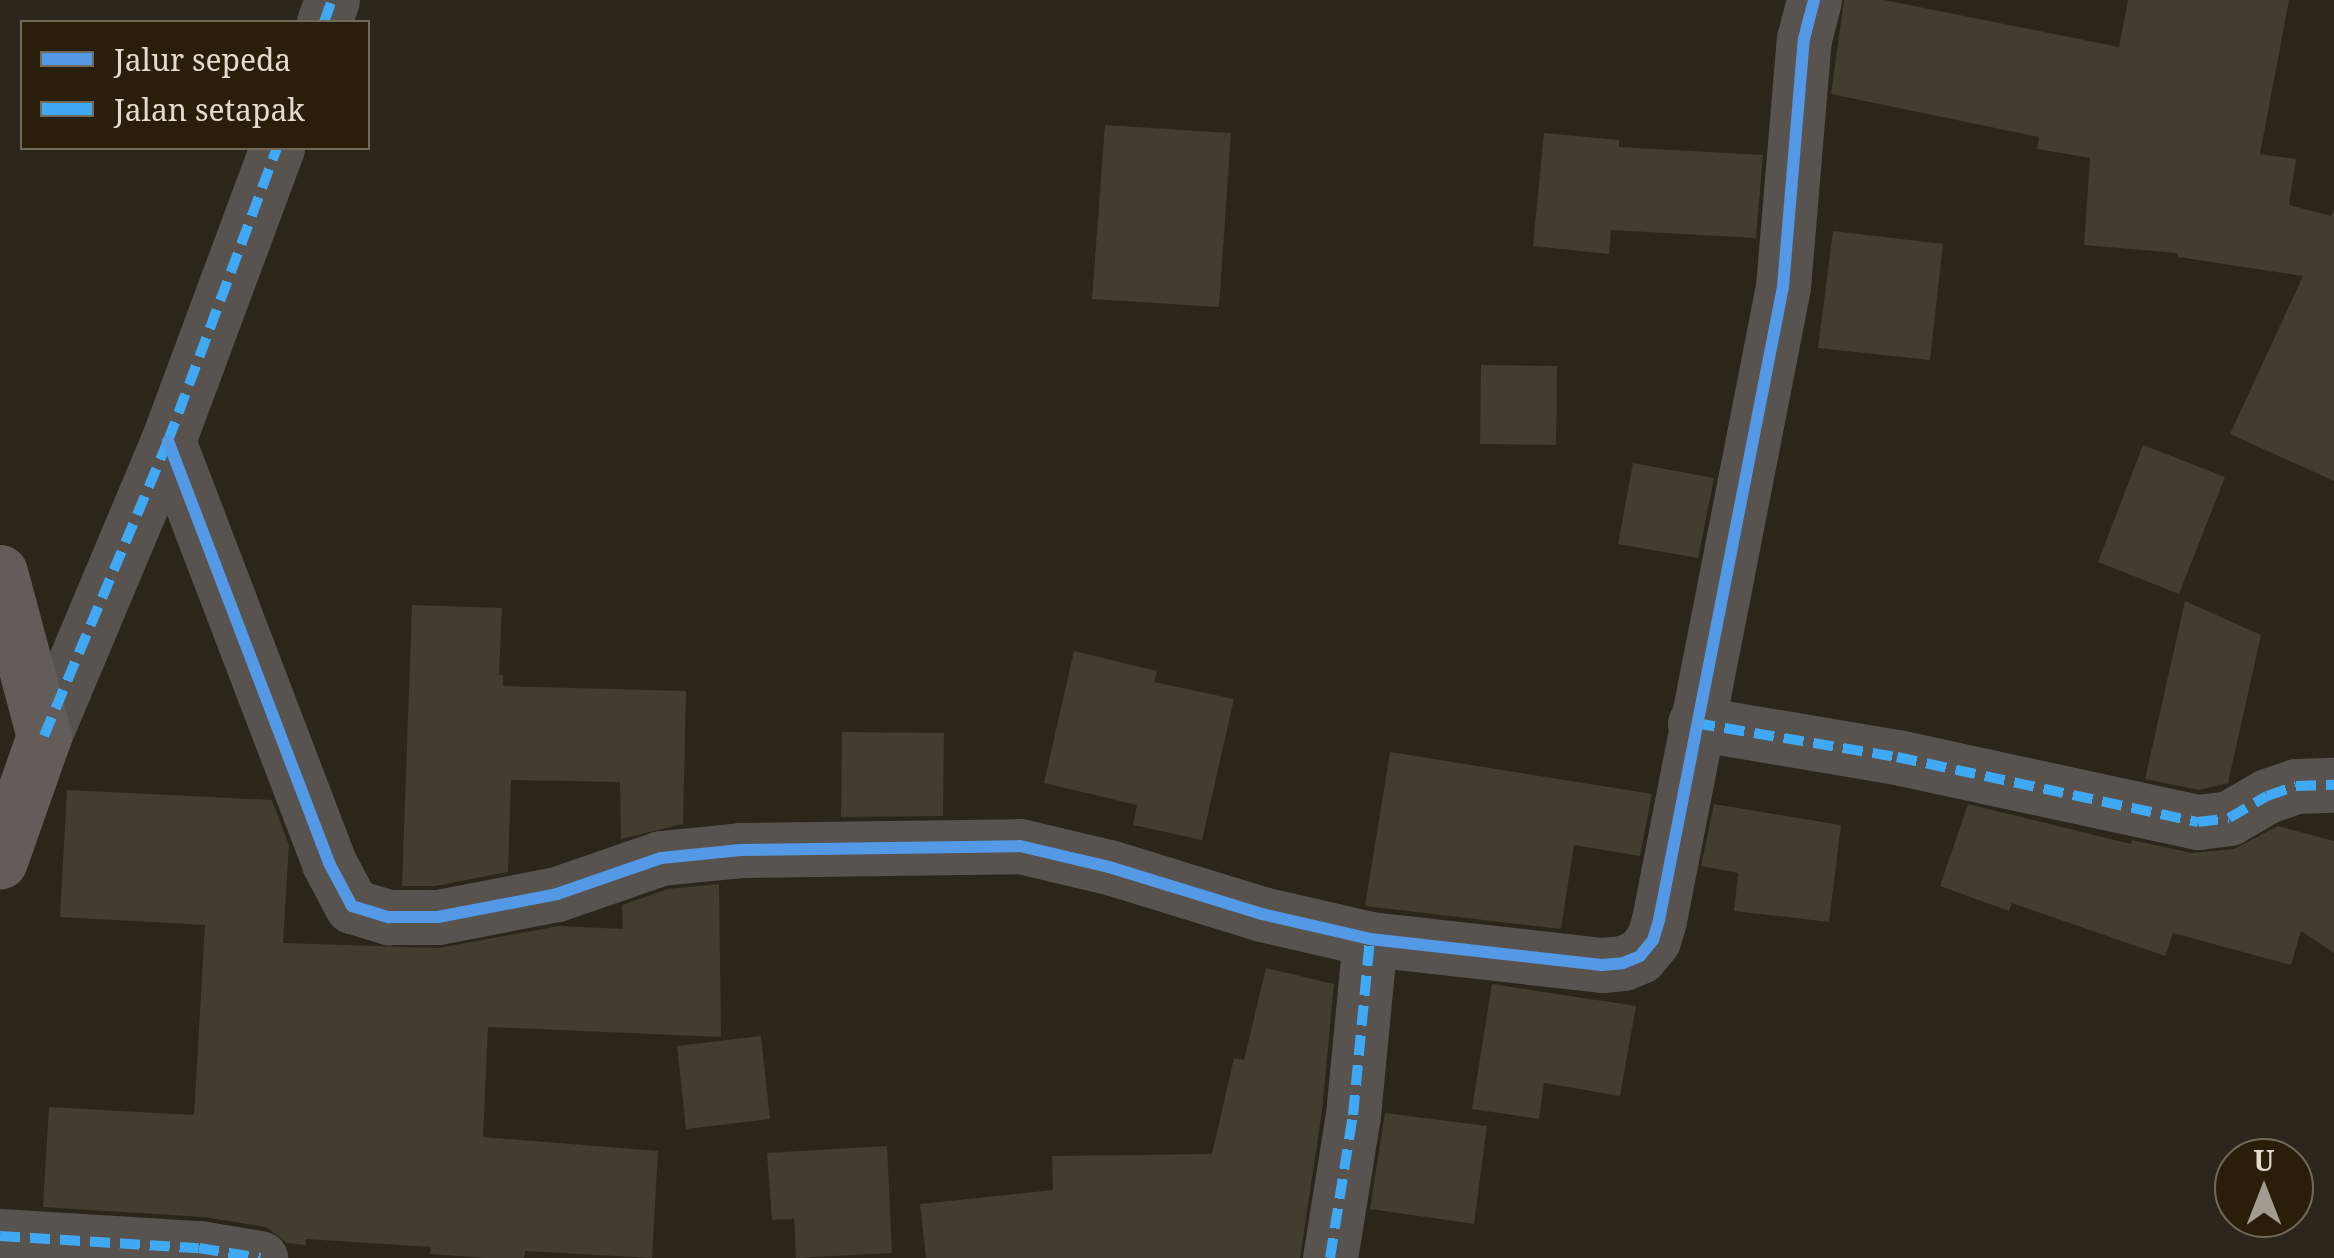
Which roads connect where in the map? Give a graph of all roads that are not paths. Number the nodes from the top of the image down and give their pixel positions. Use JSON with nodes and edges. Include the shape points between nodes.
{"nodes":[{"id":1,"x":1814,"y":0,"type":"edge"},
{"id":2,"x":276,"y":150,"type":"edge"},
{"id":3,"x":168,"y":442,"type":"junction"},
{"id":4,"x":7,"y":596,"type":"edge"},
{"id":5,"x":1695,"y":723,"type":"junction"},
{"id":6,"x":44,"y":736,"type":"junction"},
{"id":7,"x":2334,"y":785,"type":"edge"},
{"id":8,"x":0,"y":861,"type":"edge"},
{"id":9,"x":1370,"y":939,"type":"junction"},
{"id":10,"x":0,"y":1236,"type":"edge"},
{"id":11,"x":260,"y":1258,"type":"edge"},
{"id":12,"x":1330,"y":1258,"type":"edge"}],
"edges":[{"from":1,"to":5,"type":"street","via":[[1804,39],[1782,287]]},
{"from":2,"to":3,"type":"street"},
{"from":3,"to":6,"type":"street"},
{"from":3,"to":9,"type":"street","via":[[329,863],[352,906],[389,917],[438,917],[557,894],[661,858],[741,850],[1020,846]]},
{"from":4,"to":6,"type":"street"},
{"from":5,"to":7,"type":"street","via":[[1897,757],[2198,822],[2229,818],[2296,786]]},
{"from":5,"to":9,"type":"street","via":[[1659,920],[1640,956],[1602,966]]},
{"from":6,"to":8,"type":"street"},
{"from":9,"to":12,"type":"street","via":[[1353,1116]]},
{"from":10,"to":11,"type":"street"}]}
